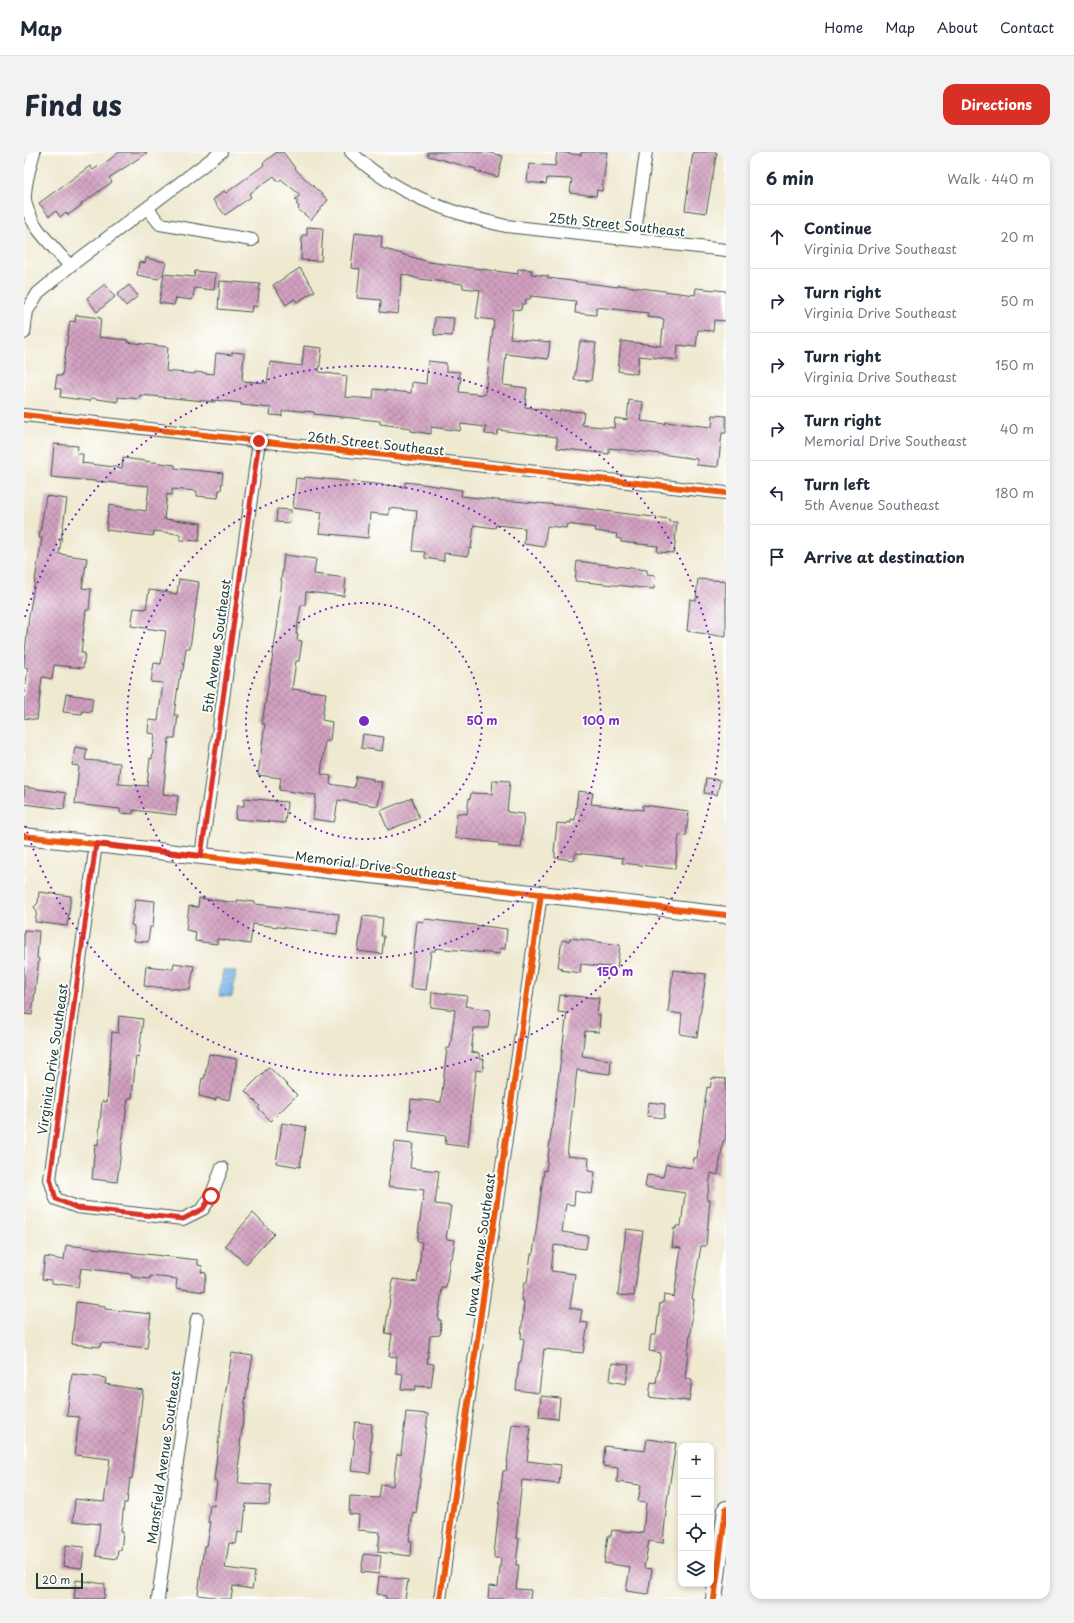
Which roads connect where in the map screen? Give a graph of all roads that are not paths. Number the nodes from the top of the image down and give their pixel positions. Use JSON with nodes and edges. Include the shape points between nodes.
{"nodes":[{"id":1,"x":34,"y":152,"type":"edge"},
{"id":2,"x":222,"y":152,"type":"edge"},
{"id":3,"x":351,"y":152,"type":"edge"},
{"id":4,"x":646,"y":152,"type":"edge"},
{"id":5,"x":148,"y":209,"type":"junction"},
{"id":6,"x":634,"y":239,"type":"junction"},
{"id":7,"x":252,"y":240,"type":"dead end"},
{"id":8,"x":726,"y":250,"type":"edge"},
{"id":9,"x":70,"y":266,"type":"junction"},
{"id":10,"x":26,"y":310,"type":"edge"},
{"id":11,"x":24,"y":333,"type":"edge"},
{"id":12,"x":24,"y":415,"type":"edge"},
{"id":13,"x":259,"y":441,"type":"junction"},
{"id":14,"x":726,"y":493,"type":"edge"},
{"id":15,"x":24,"y":836,"type":"edge"},
{"id":16,"x":96,"y":844,"type":"junction"},
{"id":17,"x":201,"y":856,"type":"junction"},
{"id":18,"x":541,"y":894,"type":"junction"},
{"id":19,"x":726,"y":915,"type":"edge"},
{"id":20,"x":222,"y":1168,"type":"dead end"},
{"id":21,"x":197,"y":1319,"type":"dead end"},
{"id":22,"x":726,"y":1510,"type":"edge"},
{"id":23,"x":158,"y":1599,"type":"edge"},
{"id":24,"x":440,"y":1599,"type":"edge"},
{"id":25,"x":714,"y":1599,"type":"edge"}],
"edges":[{"from":1,"to":9,"type":"street","via":[[27,178],[25,200],[32,221]]},
{"from":2,"to":5,"type":"street"},
{"from":3,"to":6,"type":"street","name":"25th Street Southeast","via":[[397,187],[435,206],[471,218],[506,226]]},
{"from":4,"to":6,"type":"street"},
{"from":5,"to":7,"type":"street","via":[[160,224]]},
{"from":5,"to":9,"type":"street"},
{"from":6,"to":8,"type":"street","name":"25th Street Southeast"},
{"from":9,"to":10,"type":"street","via":[[38,294]]},
{"from":10,"to":11,"type":"street"},
{"from":12,"to":13,"type":"street","name":"26th Street Southeast"},
{"from":13,"to":14,"type":"street","name":"26th Street Southeast"},
{"from":13,"to":17,"type":"street","name":"5th Avenue Southeast"},
{"from":15,"to":16,"type":"street","name":"Memorial Drive Southeast"},
{"from":16,"to":17,"type":"street","name":"Memorial Drive Southeast"},
{"from":16,"to":20,"type":"street","name":"Virginia Drive Southeast","via":[[50,1179],[56,1199],[77,1208],[183,1219],[203,1209]]},
{"from":17,"to":18,"type":"street","name":"Memorial Drive Southeast"},
{"from":18,"to":19,"type":"street","name":"Memorial Drive Southeast"},
{"from":18,"to":24,"type":"street","name":"Iowa Avenue Southeast"},
{"from":21,"to":23,"type":"street","name":"Mansfield Avenue Southeast"},
{"from":22,"to":25,"type":"street"}]}
